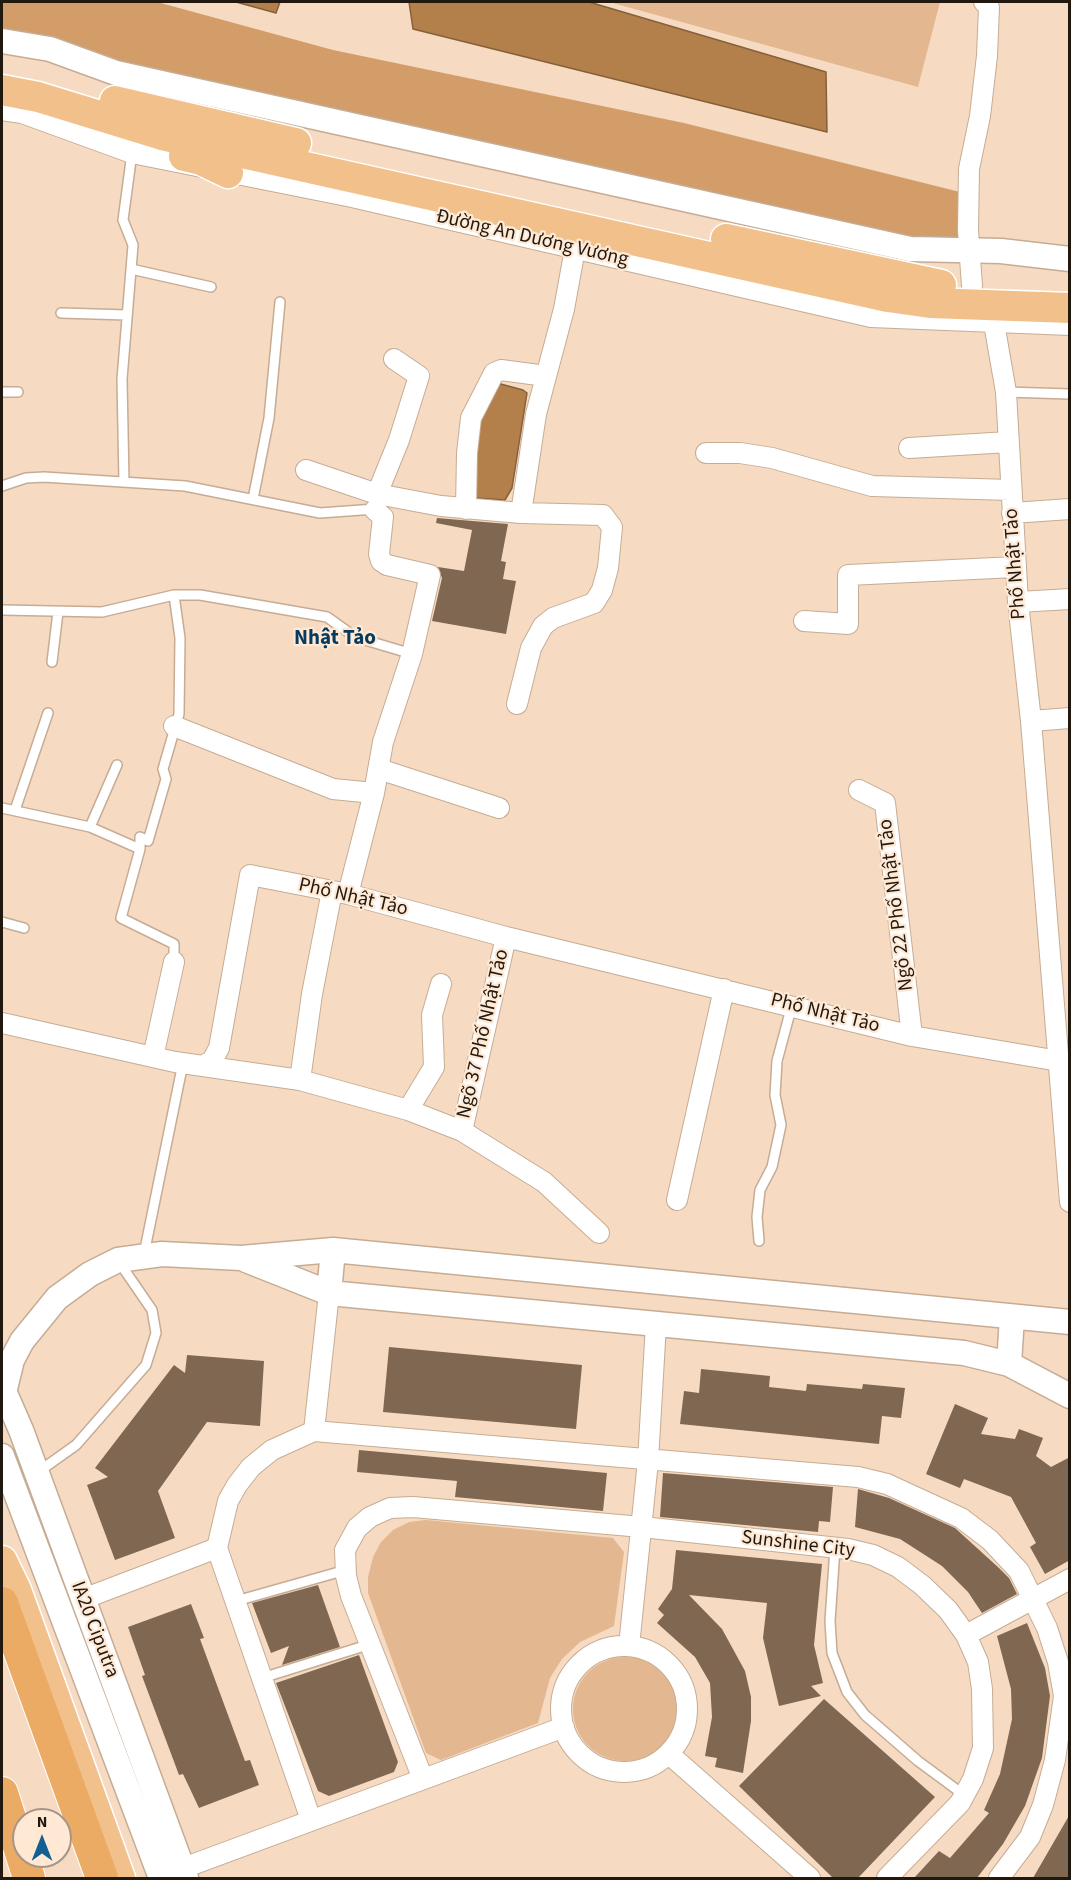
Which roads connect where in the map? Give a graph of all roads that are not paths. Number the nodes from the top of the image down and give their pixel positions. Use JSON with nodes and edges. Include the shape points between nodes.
{"nodes":[{"id":1,"x":989,"y":3,"type":"edge"},
{"id":2,"x":2,"y":40,"type":"edge"},
{"id":3,"x":2,"y":70,"type":"edge"},
{"id":4,"x":2,"y":90,"type":"edge"},
{"id":5,"x":58,"y":104,"type":"junction"},
{"id":6,"x":2,"y":110,"type":"edge"},
{"id":7,"x":132,"y":153,"type":"junction"},
{"id":8,"x":228,"y":173,"type":"junction"},
{"id":9,"x":575,"y":249,"type":"junction"},
{"id":10,"x":969,"y":250,"type":"junction"},
{"id":11,"x":1070,"y":259,"type":"edge"},
{"id":12,"x":131,"y":269,"type":"junction"},
{"id":13,"x":211,"y":287,"type":"dead end"},
{"id":14,"x":1070,"y":287,"type":"edge"},
{"id":15,"x":280,"y":302,"type":"dead end"},
{"id":16,"x":986,"y":305,"type":"junction"},
{"id":17,"x":1070,"y":308,"type":"edge"},
{"id":18,"x":61,"y":313,"type":"dead end"},
{"id":19,"x":127,"y":315,"type":"junction"},
{"id":20,"x":1070,"y":326,"type":"edge"},
{"id":21,"x":394,"y":359,"type":"dead end"},
{"id":22,"x":546,"y":376,"type":"junction"},
{"id":23,"x":2,"y":392,"type":"edge"},
{"id":24,"x":18,"y":392,"type":"dead end"},
{"id":25,"x":1006,"y":392,"type":"junction"},
{"id":26,"x":1070,"y":394,"type":"edge"},
{"id":27,"x":1008,"y":442,"type":"junction"},
{"id":28,"x":909,"y":448,"type":"dead end"},
{"id":29,"x":706,"y":453,"type":"dead end"},
{"id":30,"x":306,"y":470,"type":"dead end"},
{"id":31,"x":124,"y":482,"type":"junction"},
{"id":32,"x":2,"y":486,"type":"edge"},
{"id":33,"x":1011,"y":490,"type":"junction"},
{"id":34,"x":253,"y":499,"type":"junction"},
{"id":35,"x":376,"y":502,"type":"junction"},
{"id":36,"x":466,"y":509,"type":"junction"},
{"id":37,"x":1070,"y":509,"type":"edge"},
{"id":38,"x":521,"y":513,"type":"junction"},
{"id":39,"x":1012,"y":513,"type":"junction"},
{"id":40,"x":1016,"y":567,"type":"junction"},
{"id":41,"x":174,"y":595,"type":"junction"},
{"id":42,"x":1070,"y":599,"type":"edge"},
{"id":43,"x":1018,"y":602,"type":"junction"},
{"id":44,"x":2,"y":610,"type":"edge"},
{"id":45,"x":57,"y":612,"type":"junction"},
{"id":46,"x":804,"y":621,"type":"dead end"},
{"id":47,"x":412,"y":654,"type":"junction"},
{"id":48,"x":52,"y":662,"type":"dead end"},
{"id":49,"x":517,"y":705,"type":"dead end"},
{"id":50,"x":48,"y":713,"type":"dead end"},
{"id":51,"x":1070,"y":718,"type":"edge"},
{"id":52,"x":1031,"y":721,"type":"junction"},
{"id":53,"x":174,"y":726,"type":"junction"},
{"id":54,"x":117,"y":765,"type":"dead end"},
{"id":55,"x":379,"y":769,"type":"junction"},
{"id":56,"x":859,"y":790,"type":"dead end"},
{"id":57,"x":374,"y":793,"type":"junction"},
{"id":58,"x":2,"y":808,"type":"edge"},
{"id":59,"x":499,"y":808,"type":"dead end"},
{"id":60,"x":15,"y":810,"type":"junction"},
{"id":61,"x":90,"y":826,"type":"junction"},
{"id":62,"x":140,"y":849,"type":"junction"},
{"id":63,"x":340,"y":893,"type":"junction"},
{"id":64,"x":2,"y":922,"type":"edge"},
{"id":65,"x":24,"y":928,"type":"dead end"},
{"id":66,"x":506,"y":937,"type":"junction"},
{"id":67,"x":174,"y":962,"type":"joint"},
{"id":68,"x":441,"y":984,"type":"dead end"},
{"id":69,"x":724,"y":989,"type":"junction"},
{"id":70,"x":792,"y":1005,"type":"junction"},
{"id":71,"x":2,"y":1023,"type":"edge"},
{"id":72,"x":912,"y":1036,"type":"junction"},
{"id":73,"x":153,"y":1057,"type":"junction"},
{"id":74,"x":1059,"y":1061,"type":"junction"},
{"id":75,"x":183,"y":1063,"type":"junction"},
{"id":76,"x":204,"y":1065,"type":"junction"},
{"id":77,"x":300,"y":1080,"type":"junction"},
{"id":78,"x":408,"y":1110,"type":"junction"},
{"id":79,"x":462,"y":1131,"type":"junction"},
{"id":80,"x":677,"y":1200,"type":"dead end"},
{"id":81,"x":1070,"y":1202,"type":"edge"},
{"id":82,"x":599,"y":1233,"type":"dead end"},
{"id":83,"x":759,"y":1241,"type":"dead end"},
{"id":84,"x":333,"y":1250,"type":"junction"},
{"id":85,"x":144,"y":1257,"type":"junction"},
{"id":86,"x":241,"y":1258,"type":"junction"},
{"id":87,"x":118,"y":1260,"type":"junction"},
{"id":88,"x":329,"y":1293,"type":"junction"},
{"id":89,"x":1012,"y":1317,"type":"junction"},
{"id":90,"x":1070,"y":1322,"type":"edge"},
{"id":91,"x":656,"y":1324,"type":"junction"},
{"id":92,"x":1009,"y":1364,"type":"junction"},
{"id":93,"x":2,"y":1396,"type":"edge"},
{"id":94,"x":1070,"y":1396,"type":"edge"},
{"id":95,"x":314,"y":1431,"type":"junction"},
{"id":96,"x":2,"y":1456,"type":"edge"},
{"id":97,"x":648,"y":1461,"type":"junction"},
{"id":98,"x":36,"y":1474,"type":"junction"},
{"id":99,"x":642,"y":1527,"type":"junction"},
{"id":100,"x":217,"y":1548,"type":"junction"},
{"id":101,"x":835,"y":1548,"type":"junction"},
{"id":102,"x":2,"y":1562,"type":"edge"},
{"id":103,"x":346,"y":1570,"type":"junction"},
{"id":104,"x":1070,"y":1579,"type":"edge"},
{"id":105,"x":1034,"y":1598,"type":"junction"},
{"id":106,"x":83,"y":1599,"type":"junction"},
{"id":107,"x":235,"y":1602,"type":"junction"},
{"id":108,"x":2,"y":1603,"type":"edge"},
{"id":109,"x":966,"y":1635,"type":"junction"},
{"id":110,"x":629,"y":1646,"type":"junction"},
{"id":111,"x":361,"y":1647,"type":"dead end"},
{"id":112,"x":262,"y":1678,"type":"junction"},
{"id":113,"x":564,"y":1727,"type":"junction"},
{"id":114,"x":669,"y":1754,"type":"junction"},
{"id":115,"x":423,"y":1779,"type":"junction"},
{"id":116,"x":2,"y":1793,"type":"edge"},
{"id":117,"x":964,"y":1795,"type":"junction"},
{"id":118,"x":311,"y":1820,"type":"junction"},
{"id":119,"x":185,"y":1873,"type":"edge"},
{"id":120,"x":29,"y":1878,"type":"edge"},
{"id":121,"x":102,"y":1878,"type":"edge"},
{"id":122,"x":120,"y":1878,"type":"edge"},
{"id":123,"x":161,"y":1878,"type":"edge"},
{"id":124,"x":810,"y":1878,"type":"edge"},
{"id":125,"x":887,"y":1878,"type":"edge"},
{"id":126,"x":999,"y":1878,"type":"edge"}],
"edges":[{"from":1,"to":10,"type":"street","name":"Phố Nhật Tảo","via":[[980,116],[969,169]]},
{"from":2,"to":10,"type":"street","via":[[50,49],[116,73],[899,246]]},
{"from":3,"to":16,"type":"main road","name":"Đường An Dương Vương","via":[[44,78],[140,108],[941,285]]},
{"from":4,"to":5,"type":"main road","name":"Đường An Dương Vương"},
{"from":5,"to":8,"type":"main road","via":[[101,133],[201,160]]},
{"from":5,"to":16,"type":"main road","name":"Đường An Dương Vương","via":[[162,135],[888,297]]},
{"from":6,"to":7,"type":"street","name":"Đường An Dương Vương","via":[[22,113]]},
{"from":7,"to":8,"type":"street","name":"Đường An Dương Vương"},
{"from":7,"to":12,"type":"lane","via":[[123,220],[133,245]]},
{"from":8,"to":9,"type":"street","name":"Đường An Dương Vương","via":[[352,197]]},
{"from":9,"to":16,"type":"street","name":"Đường An Dương Vương","via":[[871,317]]},
{"from":9,"to":22,"type":"street"},
{"from":10,"to":11,"type":"street"},
{"from":10,"to":16,"type":"street","name":"Phố Nhật Tảo"},
{"from":12,"to":13,"type":"lane"},
{"from":12,"to":19,"type":"lane"},
{"from":14,"to":16,"type":"main road","name":"Đường An Dương Vương"},
{"from":15,"to":34,"type":"lane","via":[[268,418]]},
{"from":16,"to":17,"type":"main road","name":"Đường An Dương Vương"},
{"from":16,"to":20,"type":"street","name":"Đường An Dương Vương"},
{"from":16,"to":25,"type":"street","name":"Phố Nhật Tảo"},
{"from":18,"to":19,"type":"lane"},
{"from":19,"to":31,"type":"lane","via":[[122,379]]},
{"from":21,"to":35,"type":"street","via":[[419,376]]},
{"from":22,"to":36,"type":"street","via":[[501,370],[494,373],[471,418]]},
{"from":22,"to":38,"type":"street"},
{"from":23,"to":24,"type":"lane"},
{"from":25,"to":26,"type":"lane"},
{"from":25,"to":27,"type":"street","name":"Phố Nhật Tảo"},
{"from":27,"to":28,"type":"street"},
{"from":27,"to":33,"type":"street","name":"Phố Nhật Tảo"},
{"from":29,"to":33,"type":"street","via":[[772,458],[872,486]]},
{"from":30,"to":35,"type":"street"},
{"from":31,"to":32,"type":"lane","via":[[44,477]]},
{"from":31,"to":34,"type":"lane","via":[[185,486]]},
{"from":33,"to":39,"type":"street","name":"Phố Nhật Tảo"},
{"from":34,"to":35,"type":"lane","via":[[320,513]]},
{"from":35,"to":36,"type":"street"},
{"from":35,"to":47,"type":"street","via":[[383,517],[381,561],[430,575]]},
{"from":36,"to":38,"type":"street"},
{"from":37,"to":39,"type":"street"},
{"from":38,"to":49,"type":"street","via":[[603,515],[612,527],[602,590],[594,603],[553,618],[543,626],[531,648]]},
{"from":39,"to":40,"type":"street","name":"Phố Nhật Tảo"},
{"from":40,"to":43,"type":"street","name":"Phố Nhật Tảo"},
{"from":40,"to":46,"type":"street","via":[[848,575],[848,624]]},
{"from":41,"to":45,"type":"lane","via":[[102,612]]},
{"from":41,"to":47,"type":"lane","via":[[200,595],[327,617],[355,637]]},
{"from":41,"to":53,"type":"lane","via":[[180,638],[179,714]]},
{"from":42,"to":43,"type":"street"},
{"from":43,"to":52,"type":"street","name":"Phố Nhật Tảo"},
{"from":44,"to":45,"type":"lane"},
{"from":45,"to":48,"type":"lane"},
{"from":47,"to":55,"type":"street","via":[[383,742]]},
{"from":50,"to":60,"type":"lane"},
{"from":51,"to":52,"type":"street"},
{"from":52,"to":74,"type":"street","name":"Phố Nhật Tảo"},
{"from":53,"to":57,"type":"street","via":[[333,789]]},
{"from":53,"to":62,"type":"lane","via":[[163,769],[166,779],[148,841],[140,837]]},
{"from":54,"to":61,"type":"lane"},
{"from":55,"to":57,"type":"street"},
{"from":55,"to":59,"type":"street"},
{"from":56,"to":72,"type":"street","name":"Ngõ 22 Phố Nhật Tảo","via":[[885,803]]},
{"from":57,"to":63,"type":"street"},
{"from":58,"to":60,"type":"lane"},
{"from":60,"to":61,"type":"lane"},
{"from":61,"to":62,"type":"lane"},
{"from":62,"to":67,"type":"lane","via":[[121,918],[174,944]]},
{"from":63,"to":66,"type":"street","name":"Phố Nhật Tảo"},
{"from":63,"to":76,"type":"street","name":"Phố Nhật Tảo","via":[[250,876],[219,1048],[212,1061]]},
{"from":63,"to":77,"type":"street","via":[[312,994]]},
{"from":64,"to":65,"type":"lane"},
{"from":66,"to":69,"type":"street","name":"Phố Nhật Tảo"},
{"from":66,"to":79,"type":"street","name":"Ngõ 37 Phố Nhật Tảo"},
{"from":67,"to":73,"type":"street"},
{"from":68,"to":78,"type":"street","via":[[432,1015],[434,1067]]},
{"from":69,"to":70,"type":"street","name":"Phố Nhật Tảo"},
{"from":69,"to":80,"type":"street"},
{"from":70,"to":72,"type":"street","name":"Phố Nhật Tảo"},
{"from":70,"to":83,"type":"lane","via":[[777,1061],[775,1095],[780,1125],[772,1167],[760,1190]]},
{"from":71,"to":73,"type":"street"},
{"from":72,"to":74,"type":"street","name":"Phố Nhật Tảo"},
{"from":73,"to":75,"type":"street"},
{"from":74,"to":81,"type":"street"},
{"from":75,"to":76,"type":"street"},
{"from":75,"to":85,"type":"lane"},
{"from":76,"to":77,"type":"street"},
{"from":77,"to":78,"type":"street"},
{"from":78,"to":79,"type":"street"},
{"from":79,"to":82,"type":"street","via":[[544,1182]]},
{"from":84,"to":86,"type":"street"},
{"from":84,"to":88,"type":"street"},
{"from":84,"to":89,"type":"street"},
{"from":85,"to":86,"type":"street","via":[[162,1254]]},
{"from":85,"to":87,"type":"street"},
{"from":86,"to":88,"type":"street"},
{"from":87,"to":93,"type":"street","via":[[57,1298],[22,1341]]},
{"from":87,"to":98,"type":"lane","via":[[152,1310],[156,1333],[146,1365],[76,1446]]},
{"from":88,"to":91,"type":"street"},
{"from":88,"to":95,"type":"street"},
{"from":89,"to":90,"type":"street"},
{"from":89,"to":92,"type":"street"},
{"from":91,"to":92,"type":"street","via":[[964,1353]]},
{"from":91,"to":97,"type":"street"},
{"from":92,"to":94,"type":"street"},
{"from":93,"to":98,"type":"street","name":"IA20 Ciputra"},
{"from":95,"to":97,"type":"street"},
{"from":95,"to":100,"type":"street","via":[[272,1450],[251,1467],[228,1501]]},
{"from":96,"to":123,"type":"street","name":"IA20 Ciputra"},
{"from":97,"to":99,"type":"street"},
{"from":97,"to":105,"type":"street","via":[[858,1478],[887,1484],[961,1518],[990,1540],[1019,1571]]},
{"from":98,"to":106,"type":"street","name":"IA20 Ciputra"},
{"from":99,"to":101,"type":"street","name":"Sunshine City"},
{"from":99,"to":103,"type":"street","name":"Sunshine City","via":[[390,1508],[357,1528],[345,1550]]},
{"from":99,"to":110,"type":"street"},
{"from":100,"to":106,"type":"street"},
{"from":100,"to":107,"type":"street"},
{"from":101,"to":109,"type":"street","name":"Sunshine City","via":[[873,1555],[898,1567],[948,1610]]},
{"from":101,"to":117,"type":"lane","via":[[832,1653],[847,1692],[865,1715]]},
{"from":102,"to":122,"type":"main road","via":[[16,1590]]},
{"from":103,"to":107,"type":"lane"},
{"from":103,"to":115,"type":"street","name":"Sunshine City","via":[[351,1596]]},
{"from":104,"to":105,"type":"street"},
{"from":105,"to":109,"type":"street"},
{"from":105,"to":126,"type":"street","via":[[1058,1662],[1064,1696],[1061,1725],[1043,1805],[1030,1837]]},
{"from":106,"to":119,"type":"street","name":"IA20 Ciputra"},
{"from":107,"to":112,"type":"street"},
{"from":108,"to":121,"type":"highway"},
{"from":109,"to":117,"type":"street","name":"Sunshine City","via":[[978,1662],[984,1717],[983,1748],[974,1779]]},
{"from":110,"to":113,"type":"street","via":[[603,1649],[585,1659],[571,1674],[560,1713]]},
{"from":110,"to":114,"type":"street","via":[[662,1657],[685,1690],[688,1711],[684,1732]]},
{"from":111,"to":112,"type":"lane"},
{"from":112,"to":118,"type":"street"},
{"from":113,"to":114,"type":"street","via":[[576,1751],[593,1765],[614,1772],[635,1772],[656,1765]]},
{"from":113,"to":115,"type":"street"},
{"from":114,"to":124,"type":"street"},
{"from":115,"to":118,"type":"street"},
{"from":116,"to":120,"type":"highway"},
{"from":117,"to":125,"type":"street","name":"Sunshine City"},
{"from":118,"to":119,"type":"street"},
{"from":119,"to":123,"type":"street"}]}
